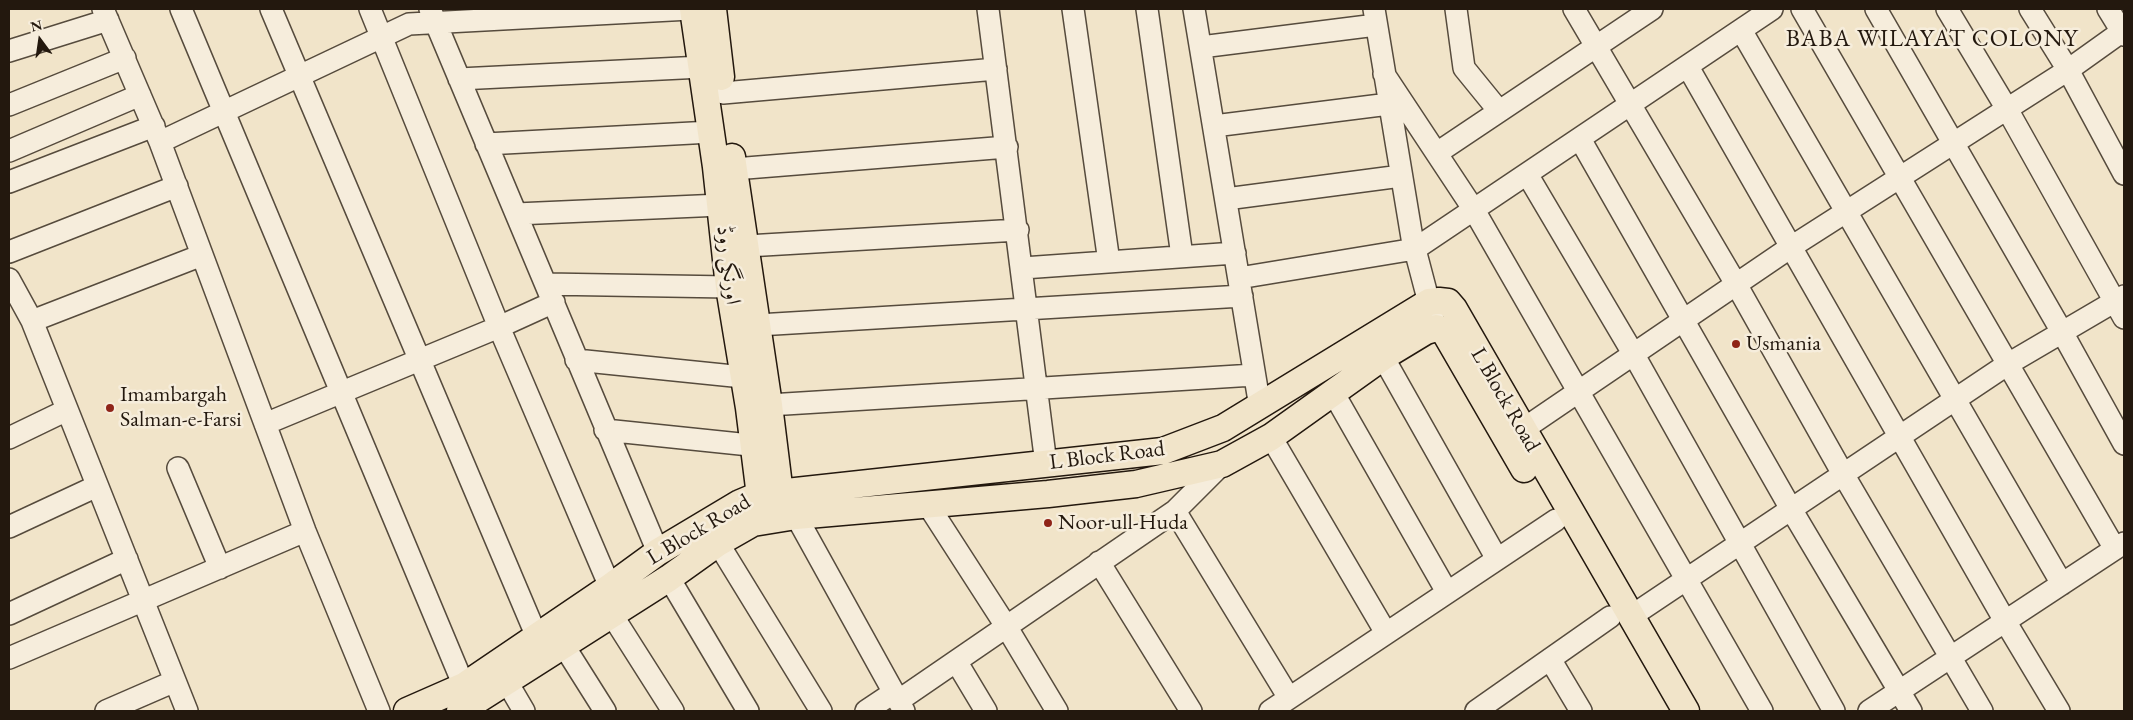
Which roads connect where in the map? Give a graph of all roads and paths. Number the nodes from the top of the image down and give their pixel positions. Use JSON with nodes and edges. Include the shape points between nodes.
{"nodes":[{"id":1,"x":181,"y":9,"type":"edge"},
{"id":2,"x":271,"y":9,"type":"edge"},
{"id":3,"x":370,"y":9,"type":"edge"},
{"id":4,"x":692,"y":9,"type":"edge"},
{"id":5,"x":713,"y":9,"type":"edge"},
{"id":6,"x":988,"y":9,"type":"edge"},
{"id":7,"x":1073,"y":9,"type":"edge"},
{"id":8,"x":1147,"y":9,"type":"edge"},
{"id":9,"x":1194,"y":9,"type":"edge"},
{"id":10,"x":1456,"y":9,"type":"edge"},
{"id":11,"x":1574,"y":9,"type":"edge"},
{"id":12,"x":1652,"y":9,"type":"edge"},
{"id":13,"x":1772,"y":9,"type":"edge"},
{"id":14,"x":1802,"y":9,"type":"edge"},
{"id":15,"x":1876,"y":9,"type":"edge"},
{"id":16,"x":1947,"y":9,"type":"edge"},
{"id":17,"x":2030,"y":9,"type":"edge"},
{"id":18,"x":2108,"y":9,"type":"edge"},
{"id":19,"x":1378,"y":13,"type":"edge"},
{"id":20,"x":106,"y":14,"type":"edge"},
{"id":21,"x":432,"y":16,"type":"edge"},
{"id":22,"x":1742,"y":30,"type":"junction"},
{"id":23,"x":2124,"y":32,"type":"edge"},
{"id":24,"x":382,"y":38,"type":"junction"},
{"id":25,"x":1596,"y":46,"type":"junction"},
{"id":26,"x":1201,"y":47,"type":"junction"},
{"id":27,"x":9,"y":51,"type":"edge"},
{"id":28,"x":124,"y":58,"type":"junction"},
{"id":29,"x":702,"y":67,"type":"junction"},
{"id":30,"x":1688,"y":67,"type":"junction"},
{"id":31,"x":996,"y":69,"type":"junction"},
{"id":32,"x":2068,"y":70,"type":"junction"},
{"id":33,"x":1384,"y":74,"type":"junction"},
{"id":34,"x":300,"y":76,"type":"junction"},
{"id":35,"x":459,"y":79,"type":"junction"},
{"id":36,"x":723,"y":93,"type":"junction"},
{"id":37,"x":140,"y":95,"type":"junction"},
{"id":38,"x":1390,"y":104,"type":"junction"},
{"id":39,"x":9,"y":105,"type":"edge"},
{"id":40,"x":1630,"y":105,"type":"junction"},
{"id":41,"x":2007,"y":109,"type":"junction"},
{"id":42,"x":1499,"y":111,"type":"junction"},
{"id":43,"x":224,"y":112,"type":"junction"},
{"id":44,"x":1214,"y":126,"type":"junction"},
{"id":45,"x":711,"y":132,"type":"junction"},
{"id":46,"x":157,"y":134,"type":"junction"},
{"id":47,"x":1580,"y":139,"type":"junction"},
{"id":48,"x":1954,"y":143,"type":"junction"},
{"id":49,"x":486,"y":144,"type":"junction"},
{"id":50,"x":1007,"y":147,"type":"junction"},
{"id":51,"x":9,"y":151,"type":"edge"},
{"id":52,"x":1437,"y":153,"type":"junction"},
{"id":53,"x":734,"y":169,"type":"junction"},
{"id":54,"x":1527,"y":174,"type":"junction"},
{"id":55,"x":2124,"y":174,"type":"edge"},
{"id":56,"x":1401,"y":176,"type":"junction"},
{"id":57,"x":1901,"y":177,"type":"junction"},
{"id":58,"x":9,"y":182,"type":"edge"},
{"id":59,"x":176,"y":186,"type":"junction"},
{"id":60,"x":1226,"y":199,"type":"junction"},
{"id":61,"x":721,"y":205,"type":"junction"},
{"id":62,"x":1474,"y":210,"type":"junction"},
{"id":63,"x":1846,"y":212,"type":"junction"},
{"id":64,"x":516,"y":214,"type":"junction"},
{"id":65,"x":1018,"y":230,"type":"junction"},
{"id":66,"x":736,"y":247,"type":"junction"},
{"id":67,"x":1791,"y":247,"type":"junction"},
{"id":68,"x":1415,"y":249,"type":"junction"},
{"id":69,"x":9,"y":252,"type":"edge"},
{"id":70,"x":1234,"y":253,"type":"junction"},
{"id":71,"x":202,"y":255,"type":"junction"},
{"id":72,"x":1182,"y":256,"type":"junction"},
{"id":73,"x":1109,"y":262,"type":"junction"},
{"id":74,"x":1022,"y":268,"type":"junction"},
{"id":75,"x":9,"y":279,"type":"edge"},
{"id":76,"x":1736,"y":284,"type":"junction"},
{"id":77,"x":729,"y":287,"type":"junction"},
{"id":78,"x":1240,"y":287,"type":"junction"},
{"id":79,"x":550,"y":293,"type":"junction"},
{"id":80,"x":14,"y":300,"type":"edge"},
{"id":81,"x":1428,"y":302,"type":"junction"},
{"id":82,"x":2121,"y":305,"type":"edge"},
{"id":83,"x":1027,"y":309,"type":"junction"},
{"id":84,"x":1685,"y":320,"type":"junction"},
{"id":85,"x":32,"y":321,"type":"junction"},
{"id":86,"x":758,"y":325,"type":"junction"},
{"id":87,"x":498,"y":328,"type":"junction"},
{"id":88,"x":1436,"y":328,"type":"junction"},
{"id":89,"x":2062,"y":332,"type":"junction"},
{"id":90,"x":1634,"y":355,"type":"junction"},
{"id":91,"x":1383,"y":357,"type":"junction"},
{"id":92,"x":420,"y":360,"type":"junction"},
{"id":93,"x":576,"y":360,"type":"junction"},
{"id":94,"x":2008,"y":364,"type":"junction"},
{"id":95,"x":1254,"y":374,"type":"junction"},
{"id":96,"x":743,"y":376,"type":"junction"},
{"id":97,"x":1037,"y":388,"type":"junction"},
{"id":98,"x":342,"y":392,"type":"junction"},
{"id":99,"x":1579,"y":392,"type":"junction"},
{"id":100,"x":1334,"y":394,"type":"junction"},
{"id":101,"x":1955,"y":399,"type":"junction"},
{"id":102,"x":769,"y":405,"type":"junction"},
{"id":103,"x":1260,"y":407,"type":"junction"},
{"id":104,"x":67,"y":410,"type":"junction"},
{"id":105,"x":265,"y":424,"type":"junction"},
{"id":106,"x":606,"y":430,"type":"junction"},
{"id":107,"x":1522,"y":430,"type":"junction"},
{"id":108,"x":1899,"y":436,"type":"junction"},
{"id":109,"x":1271,"y":437,"type":"junction"},
{"id":110,"x":9,"y":438,"type":"edge"},
{"id":111,"x":2124,"y":444,"type":"edge"},
{"id":112,"x":764,"y":446,"type":"junction"},
{"id":113,"x":1046,"y":464,"type":"junction"},
{"id":114,"x":1222,"y":464,"type":"junction"},
{"id":115,"x":178,"y":468,"type":"dead end"},
{"id":116,"x":1844,"y":474,"type":"junction"},
{"id":117,"x":97,"y":486,"type":"junction"},
{"id":118,"x":928,"y":505,"type":"junction"},
{"id":119,"x":776,"y":508,"type":"junction"},
{"id":120,"x":1792,"y":509,"type":"junction"},
{"id":121,"x":1175,"y":511,"type":"junction"},
{"id":122,"x":1556,"y":520,"type":"junction"},
{"id":123,"x":9,"y":527,"type":"edge"},
{"id":124,"x":305,"y":531,"type":"junction"},
{"id":125,"x":718,"y":543,"type":"junction"},
{"id":126,"x":1740,"y":543,"type":"junction"},
{"id":127,"x":2120,"y":546,"type":"edge"},
{"id":128,"x":658,"y":552,"type":"junction"},
{"id":129,"x":126,"y":559,"type":"junction"},
{"id":130,"x":1497,"y":559,"type":"junction"},
{"id":131,"x":1099,"y":562,"type":"junction"},
{"id":132,"x":220,"y":568,"type":"junction"},
{"id":133,"x":669,"y":578,"type":"junction"},
{"id":134,"x":1685,"y":580,"type":"junction"},
{"id":135,"x":2062,"y":584,"type":"junction"},
{"id":136,"x":610,"y":587,"type":"junction"},
{"id":137,"x":1447,"y":592,"type":"junction"},
{"id":138,"x":143,"y":602,"type":"junction"},
{"id":139,"x":9,"y":614,"type":"edge"},
{"id":140,"x":612,"y":615,"type":"junction"},
{"id":141,"x":1620,"y":617,"type":"junction"},
{"id":142,"x":2005,"y":621,"type":"junction"},
{"id":143,"x":1006,"y":626,"type":"junction"},
{"id":144,"x":1386,"y":633,"type":"junction"},
{"id":145,"x":538,"y":637,"type":"junction"},
{"id":146,"x":564,"y":646,"type":"junction"},
{"id":147,"x":9,"y":658,"type":"edge"},
{"id":148,"x":1950,"y":658,"type":"junction"},
{"id":149,"x":1550,"y":659,"type":"junction"},
{"id":150,"x":956,"y":661,"type":"junction"},
{"id":151,"x":175,"y":681,"type":"junction"},
{"id":152,"x":507,"y":682,"type":"junction"},
{"id":153,"x":464,"y":686,"type":"junction"},
{"id":154,"x":1899,"y":691,"type":"junction"},
{"id":155,"x":1289,"y":698,"type":"junction"},
{"id":156,"x":898,"y":702,"type":"edge"},
{"id":157,"x":1500,"y":704,"type":"edge"},
{"id":158,"x":666,"y":709,"type":"edge"},
{"id":159,"x":106,"y":711,"type":"edge"},
{"id":160,"x":187,"y":711,"type":"edge"},
{"id":161,"x":379,"y":711,"type":"edge"},
{"id":162,"x":407,"y":711,"type":"edge"},
{"id":163,"x":460,"y":711,"type":"edge"},
{"id":164,"x":524,"y":711,"type":"edge"},
{"id":165,"x":604,"y":711,"type":"edge"},
{"id":166,"x":748,"y":711,"type":"edge"},
{"id":167,"x":821,"y":711,"type":"edge"},
{"id":168,"x":866,"y":711,"type":"edge"},
{"id":169,"x":986,"y":711,"type":"edge"},
{"id":170,"x":1057,"y":711,"type":"edge"},
{"id":171,"x":1191,"y":711,"type":"edge"},
{"id":172,"x":1270,"y":711,"type":"edge"},
{"id":173,"x":1476,"y":711,"type":"edge"},
{"id":174,"x":1582,"y":711,"type":"edge"},
{"id":175,"x":1666,"y":711,"type":"edge"},
{"id":176,"x":1686,"y":711,"type":"edge"},
{"id":177,"x":1762,"y":711,"type":"edge"},
{"id":178,"x":1834,"y":711,"type":"edge"},
{"id":179,"x":1869,"y":711,"type":"edge"},
{"id":180,"x":1911,"y":711,"type":"edge"},
{"id":181,"x":1982,"y":711,"type":"edge"},
{"id":182,"x":2059,"y":711,"type":"edge"}],
"edges":[{"from":1,"to":43,"type":"street"},
{"from":2,"to":34,"type":"street"},
{"from":3,"to":24,"type":"street"},
{"from":4,"to":21,"type":"street"},
{"from":4,"to":29,"type":"main road","name":"اورنگی روڈ"},
{"from":5,"to":36,"type":"main road","name":"اورنگی روڈ"},
{"from":6,"to":31,"type":"street"},
{"from":7,"to":73,"type":"street"},
{"from":8,"to":72,"type":"street"},
{"from":9,"to":26,"type":"street"},
{"from":10,"to":42,"type":"street","via":[[1464,68]]},
{"from":11,"to":25,"type":"street"},
{"from":12,"to":25,"type":"street"},
{"from":13,"to":22,"type":"street"},
{"from":14,"to":57,"type":"street"},
{"from":15,"to":48,"type":"street"},
{"from":16,"to":41,"type":"street"},
{"from":17,"to":32,"type":"street"},
{"from":18,"to":23,"type":"street"},
{"from":19,"to":26,"type":"street"},
{"from":19,"to":33,"type":"street"},
{"from":20,"to":27,"type":"street"},
{"from":20,"to":28,"type":"street"},
{"from":21,"to":24,"type":"street"},
{"from":21,"to":35,"type":"street"},
{"from":22,"to":30,"type":"street"},
{"from":22,"to":63,"type":"street"},
{"from":23,"to":32,"type":"street"},
{"from":24,"to":34,"type":"street"},
{"from":24,"to":87,"type":"street"},
{"from":25,"to":40,"type":"street"},
{"from":25,"to":42,"type":"street"},
{"from":26,"to":44,"type":"street"},
{"from":28,"to":37,"type":"street"},
{"from":28,"to":39,"type":"street"},
{"from":29,"to":35,"type":"street"},
{"from":29,"to":45,"type":"main road","name":"اورنگی روڈ"},
{"from":30,"to":40,"type":"street"},
{"from":30,"to":67,"type":"street"},
{"from":31,"to":36,"type":"street"},
{"from":31,"to":50,"type":"street"},
{"from":32,"to":41,"type":"street"},
{"from":32,"to":55,"type":"street"},
{"from":33,"to":38,"type":"street"},
{"from":33,"to":52,"type":"street"},
{"from":34,"to":43,"type":"street"},
{"from":34,"to":92,"type":"street"},
{"from":35,"to":49,"type":"street"},
{"from":36,"to":53,"type":"main road","name":"اورنگی روڈ"},
{"from":37,"to":46,"type":"street"},
{"from":37,"to":51,"type":"street"},
{"from":38,"to":44,"type":"street"},
{"from":38,"to":56,"type":"street"},
{"from":40,"to":47,"type":"street"},
{"from":40,"to":76,"type":"street"},
{"from":41,"to":48,"type":"street"},
{"from":41,"to":82,"type":"street"},
{"from":42,"to":52,"type":"street"},
{"from":43,"to":46,"type":"street"},
{"from":43,"to":98,"type":"street"},
{"from":44,"to":60,"type":"street"},
{"from":45,"to":49,"type":"street"},
{"from":45,"to":61,"type":"main road","name":"اورنگی روڈ"},
{"from":46,"to":58,"type":"street"},
{"from":46,"to":59,"type":"street"},
{"from":47,"to":54,"type":"street"},
{"from":47,"to":84,"type":"street"},
{"from":48,"to":57,"type":"street"},
{"from":48,"to":89,"type":"street"},
{"from":49,"to":64,"type":"street"},
{"from":50,"to":53,"type":"street"},
{"from":50,"to":65,"type":"street"},
{"from":52,"to":62,"type":"street"},
{"from":53,"to":66,"type":"main road","name":"اورنگی روڈ"},
{"from":54,"to":62,"type":"street"},
{"from":54,"to":90,"type":"street"},
{"from":56,"to":60,"type":"street"},
{"from":56,"to":68,"type":"street"},
{"from":57,"to":63,"type":"street"},
{"from":57,"to":94,"type":"street"},
{"from":59,"to":69,"type":"street"},
{"from":59,"to":71,"type":"street"},
{"from":60,"to":70,"type":"street"},
{"from":61,"to":64,"type":"street"},
{"from":61,"to":66,"type":"main road","name":"اورنگی روڈ"},
{"from":62,"to":68,"type":"street"},
{"from":62,"to":99,"type":"street"},
{"from":63,"to":67,"type":"street"},
{"from":63,"to":101,"type":"street"},
{"from":64,"to":79,"type":"street"},
{"from":65,"to":66,"type":"street"},
{"from":65,"to":74,"type":"street"},
{"from":66,"to":77,"type":"main road","name":"اورنگی روڈ"},
{"from":66,"to":86,"type":"main road","name":"اورنگی روڈ"},
{"from":67,"to":76,"type":"street"},
{"from":67,"to":108,"type":"street"},
{"from":68,"to":78,"type":"street"},
{"from":68,"to":81,"type":"street"},
{"from":70,"to":72,"type":"street"},
{"from":70,"to":78,"type":"street"},
{"from":71,"to":85,"type":"street"},
{"from":71,"to":105,"type":"street"},
{"from":72,"to":73,"type":"street"},
{"from":73,"to":74,"type":"street"},
{"from":74,"to":83,"type":"street"},
{"from":75,"to":80,"type":"street"},
{"from":76,"to":84,"type":"street"},
{"from":76,"to":116,"type":"street"},
{"from":77,"to":79,"type":"street"},
{"from":77,"to":96,"type":"main road","name":"اورنگی روڈ"},
{"from":78,"to":83,"type":"street"},
{"from":78,"to":95,"type":"street"},
{"from":79,"to":87,"type":"street"},
{"from":79,"to":93,"type":"street"},
{"from":80,"to":85,"type":"street"},
{"from":81,"to":88,"type":"street"},
{"from":81,"to":103,"type":"main road","name":"L Block Road"},
{"from":81,"to":107,"type":"main road","name":"L Block Road","via":[[1448,302],[1454,309]]},
{"from":82,"to":89,"type":"street"},
{"from":83,"to":86,"type":"street"},
{"from":83,"to":97,"type":"street"},
{"from":84,"to":90,"type":"street"},
{"from":84,"to":120,"type":"street"},
{"from":85,"to":104,"type":"street"},
{"from":86,"to":102,"type":"main road","name":"اورنگی روڈ"},
{"from":87,"to":92,"type":"street"},
{"from":87,"to":136,"type":"street"},
{"from":88,"to":91,"type":"main road","name":"L Block Road"},
{"from":88,"to":122,"type":"main road","name":"L Block Road","via":[[1444,331]]},
{"from":89,"to":94,"type":"street"},
{"from":89,"to":111,"type":"street"},
{"from":90,"to":99,"type":"street"},
{"from":90,"to":126,"type":"street"},
{"from":91,"to":100,"type":"main road","name":"L Block Road"},
{"from":91,"to":130,"type":"street"},
{"from":92,"to":98,"type":"street"},
{"from":92,"to":145,"type":"street"},
{"from":93,"to":96,"type":"street"},
{"from":93,"to":106,"type":"street"},
{"from":94,"to":101,"type":"street"},
{"from":94,"to":127,"type":"street"},
{"from":95,"to":97,"type":"street"},
{"from":95,"to":103,"type":"street"},
{"from":96,"to":112,"type":"main road","name":"اورنگی روڈ"},
{"from":97,"to":102,"type":"street"},
{"from":97,"to":113,"type":"street"},
{"from":98,"to":105,"type":"street"},
{"from":98,"to":153,"type":"street"},
{"from":99,"to":107,"type":"street"},
{"from":99,"to":134,"type":"street"},
{"from":100,"to":109,"type":"main road","name":"L Block Road"},
{"from":100,"to":137,"type":"street"},
{"from":101,"to":108,"type":"street"},
{"from":101,"to":135,"type":"street"},
{"from":102,"to":112,"type":"main road","name":"اورنگی روڈ"},
{"from":103,"to":113,"type":"main road","name":"L Block Road","via":[[1223,428],[1162,451]]},
{"from":104,"to":110,"type":"street"},
{"from":104,"to":117,"type":"street"},
{"from":105,"to":124,"type":"street"},
{"from":106,"to":112,"type":"street"},
{"from":106,"to":128,"type":"street"},
{"from":107,"to":141,"type":"main road","name":"L Block Road"},
{"from":108,"to":116,"type":"street"},
{"from":108,"to":142,"type":"street"},
{"from":109,"to":114,"type":"main road","name":"L Block Road"},
{"from":109,"to":144,"type":"street"},
{"from":112,"to":119,"type":"main road","name":"اورنگی روڈ"},
{"from":113,"to":119,"type":"main road","name":"L Block Road"},
{"from":114,"to":118,"type":"main road","name":"L Block Road","via":[[1136,484]]},
{"from":114,"to":121,"type":"street"},
{"from":115,"to":132,"type":"street"},
{"from":116,"to":120,"type":"street"},
{"from":116,"to":148,"type":"street"},
{"from":117,"to":123,"type":"street"},
{"from":117,"to":129,"type":"street"},
{"from":118,"to":119,"type":"main road","name":"L Block Road"},
{"from":118,"to":143,"type":"street"},
{"from":119,"to":125,"type":"main road","name":"L Block Road"},
{"from":119,"to":128,"type":"main road","name":"L Block Road","via":[[740,503]]},
{"from":119,"to":156,"type":"street"},
{"from":120,"to":126,"type":"street"},
{"from":120,"to":154,"type":"street"},
{"from":121,"to":131,"type":"street"},
{"from":121,"to":155,"type":"street"},
{"from":122,"to":130,"type":"street"},
{"from":122,"to":141,"type":"main road","name":"L Block Road"},
{"from":124,"to":132,"type":"street"},
{"from":124,"to":161,"type":"street"},
{"from":125,"to":133,"type":"main road","name":"L Block Road"},
{"from":125,"to":167,"type":"street"},
{"from":126,"to":134,"type":"street"},
{"from":126,"to":178,"type":"street"},
{"from":127,"to":135,"type":"street"},
{"from":128,"to":136,"type":"main road","name":"L Block Road"},
{"from":129,"to":138,"type":"street"},
{"from":129,"to":139,"type":"street"},
{"from":130,"to":137,"type":"street"},
{"from":131,"to":143,"type":"street"},
{"from":131,"to":171,"type":"street"},
{"from":132,"to":138,"type":"street"},
{"from":133,"to":140,"type":"main road","name":"L Block Road"},
{"from":133,"to":166,"type":"street"},
{"from":134,"to":141,"type":"street"},
{"from":134,"to":177,"type":"street"},
{"from":135,"to":142,"type":"street"},
{"from":136,"to":145,"type":"main road","name":"L Block Road"},
{"from":137,"to":144,"type":"street"},
{"from":138,"to":147,"type":"street"},
{"from":138,"to":151,"type":"street"},
{"from":140,"to":146,"type":"main road","name":"L Block Road"},
{"from":140,"to":158,"type":"street"},
{"from":141,"to":149,"type":"street"},
{"from":141,"to":175,"type":"main road","name":"L Block Road"},
{"from":141,"to":176,"type":"main road","name":"L Block Road"},
{"from":142,"to":148,"type":"street"},
{"from":142,"to":182,"type":"street"},
{"from":143,"to":150,"type":"street"},
{"from":143,"to":170,"type":"street"},
{"from":144,"to":155,"type":"street"},
{"from":145,"to":153,"type":"main road","name":"L Block Road"},
{"from":146,"to":152,"type":"main road","name":"L Block Road"},
{"from":146,"to":165,"type":"street"},
{"from":148,"to":154,"type":"street"},
{"from":148,"to":181,"type":"street"},
{"from":149,"to":157,"type":"street"},
{"from":149,"to":174,"type":"street"},
{"from":150,"to":156,"type":"street"},
{"from":150,"to":169,"type":"street"},
{"from":151,"to":159,"type":"street"},
{"from":151,"to":160,"type":"street"},
{"from":152,"to":163,"type":"main road","name":"L Block Road"},
{"from":152,"to":164,"type":"street"},
{"from":153,"to":162,"type":"main road","name":"L Block Road"},
{"from":154,"to":179,"type":"street"},
{"from":154,"to":180,"type":"street"},
{"from":155,"to":172,"type":"street"},
{"from":156,"to":168,"type":"street"},
{"from":157,"to":173,"type":"street"}]}
